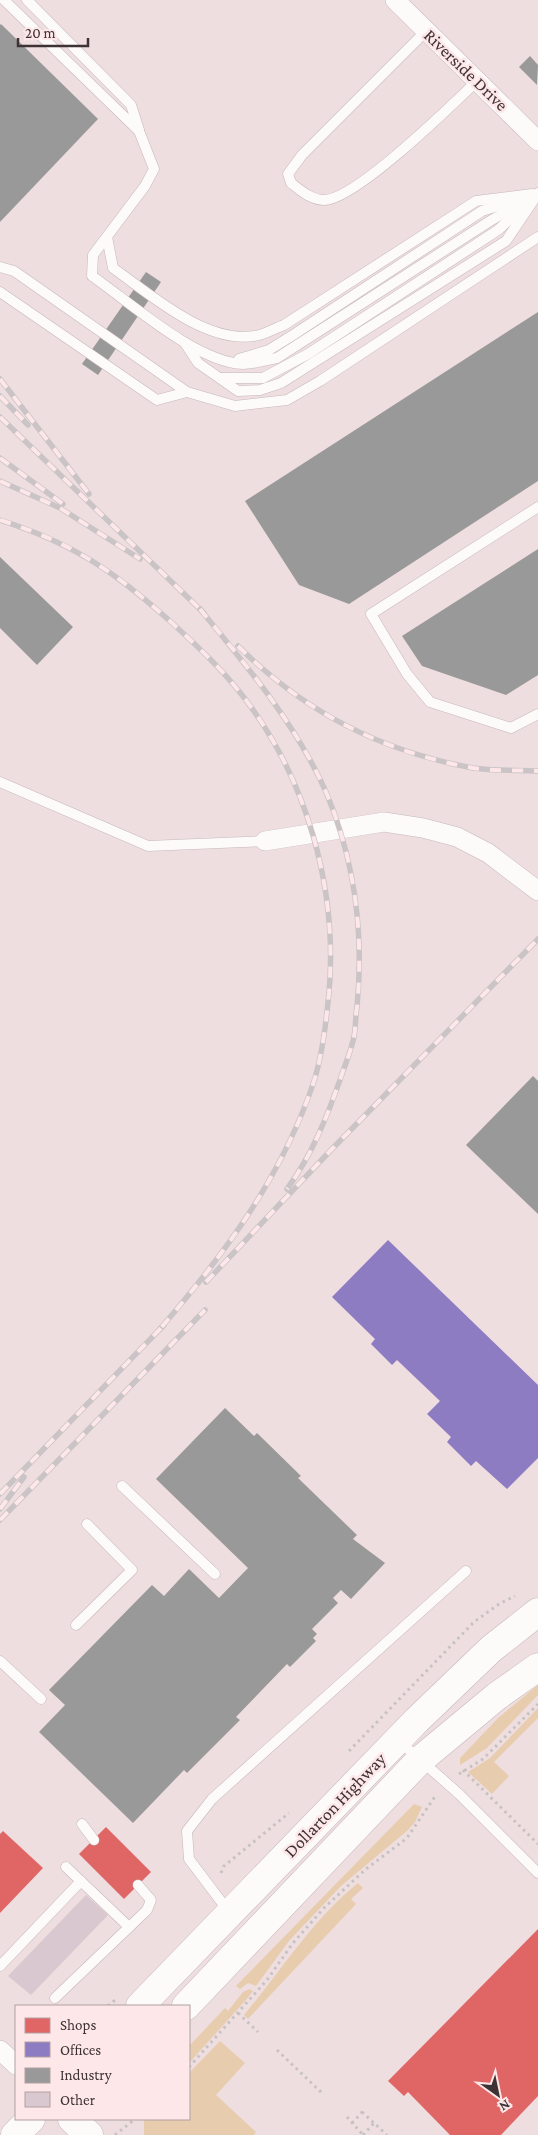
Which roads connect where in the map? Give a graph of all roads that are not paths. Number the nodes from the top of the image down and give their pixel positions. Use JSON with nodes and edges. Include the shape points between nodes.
{"nodes":[{"id":1,"x":4,"y":0,"type":"edge"},
{"id":2,"x":26,"y":0,"type":"edge"},
{"id":3,"x":394,"y":0,"type":"edge"},
{"id":4,"x":426,"y":31,"type":"junction"},
{"id":5,"x":477,"y":81,"type":"junction"},
{"id":6,"x":139,"y":131,"type":"junction"},
{"id":7,"x":538,"y":141,"type":"edge"},
{"id":8,"x":538,"y":193,"type":"edge"},
{"id":9,"x":107,"y":237,"type":"junction"},
{"id":10,"x":538,"y":237,"type":"edge"},
{"id":11,"x":0,"y":267,"type":"edge"},
{"id":12,"x":0,"y":292,"type":"edge"},
{"id":13,"x":184,"y":342,"type":"junction"},
{"id":14,"x":187,"y":392,"type":"junction"},
{"id":15,"x":538,"y":507,"type":"edge"},
{"id":16,"x":538,"y":714,"type":"edge"},
{"id":17,"x":0,"y":782,"type":"edge"},
{"id":18,"x":265,"y":841,"type":"joint"},
{"id":19,"x":538,"y":891,"type":"edge"},
{"id":20,"x":122,"y":1486,"type":"dead end"},
{"id":21,"x":87,"y":1524,"type":"dead end"},
{"id":22,"x":466,"y":1571,"type":"dead end"},
{"id":23,"x":215,"y":1574,"type":"dead end"},
{"id":24,"x":538,"y":1612,"type":"edge"},
{"id":25,"x":76,"y":1625,"type":"dead end"},
{"id":26,"x":0,"y":1660,"type":"edge"},
{"id":27,"x":538,"y":1666,"type":"edge"},
{"id":28,"x":41,"y":1699,"type":"dead end"},
{"id":29,"x":398,"y":1739,"type":"junction"},
{"id":30,"x":420,"y":1760,"type":"junction"},
{"id":31,"x":82,"y":1824,"type":"dead end"},
{"id":32,"x":94,"y":1840,"type":"dead end"},
{"id":33,"x":66,"y":1867,"type":"dead end"},
{"id":34,"x":538,"y":1873,"type":"edge"},
{"id":35,"x":81,"y":1880,"type":"junction"},
{"id":36,"x":138,"y":1885,"type":"dead end"},
{"id":37,"x":230,"y":1913,"type":"junction"},
{"id":38,"x":128,"y":1926,"type":"junction"},
{"id":39,"x":0,"y":1966,"type":"edge"},
{"id":40,"x":55,"y":1998,"type":"dead end"},
{"id":41,"x":141,"y":2005,"type":"edge"},
{"id":42,"x":187,"y":2005,"type":"edge"},
{"id":43,"x":0,"y":2050,"type":"edge"},
{"id":44,"x":15,"y":2065,"type":"edge"},
{"id":45,"x":30,"y":2120,"type":"edge"},
{"id":46,"x":15,"y":2135,"type":"edge"}],
"edges":[{"from":1,"to":6,"type":"lane"},
{"from":2,"to":6,"type":"lane","via":[[131,105]]},
{"from":3,"to":4,"type":"street","name":"Riverside Drive"},
{"from":4,"to":5,"type":"street","name":"Riverside Drive"},
{"from":4,"to":5,"type":"lane","via":[[302,155],[288,174],[290,183],[308,196],[324,200],[338,197],[430,127]]},
{"from":5,"to":7,"type":"street","name":"Riverside Drive"},
{"from":6,"to":9,"type":"lane","via":[[154,169],[146,186]]},
{"from":8,"to":9,"type":"lane","via":[[476,201],[284,325],[258,336],[224,335],[186,319],[113,268]]},
{"from":8,"to":13,"type":"lane","via":[[277,358],[244,364],[218,360]]},
{"from":8,"to":13,"type":"lane","via":[[498,230],[308,354],[263,378],[218,378],[198,363]]},
{"from":9,"to":13,"type":"lane","via":[[94,255],[92,276]]},
{"from":10,"to":14,"type":"lane","via":[[287,400],[235,406]]},
{"from":11,"to":14,"type":"lane","via":[[14,270]]},
{"from":12,"to":14,"type":"lane","via":[[157,400]]},
{"from":15,"to":16,"type":"lane","via":[[371,614],[407,674],[430,702],[512,728]]},
{"from":17,"to":18,"type":"lane","via":[[148,846]]},
{"from":18,"to":19,"type":"street","via":[[384,822],[423,828],[457,837],[488,853]]},
{"from":20,"to":23,"type":"lane"},
{"from":21,"to":25,"type":"lane","via":[[132,1570]]},
{"from":22,"to":37,"type":"lane","via":[[212,1799],[187,1831],[188,1859]]},
{"from":24,"to":29,"type":"main road","name":"Dollarton Highway","via":[[491,1649]]},
{"from":26,"to":28,"type":"lane"},
{"from":27,"to":30,"type":"main road","name":"Dollarton Highway"},
{"from":29,"to":30,"type":"lane"},
{"from":29,"to":37,"type":"main road","name":"Dollarton Highway"},
{"from":30,"to":34,"type":"lane"},
{"from":30,"to":42,"type":"main road","name":"Dollarton Highway"},
{"from":31,"to":32,"type":"lane"},
{"from":33,"to":35,"type":"lane"},
{"from":35,"to":38,"type":"lane"},
{"from":35,"to":39,"type":"lane"},
{"from":36,"to":38,"type":"lane","via":[[151,1900],[148,1910]]},
{"from":37,"to":41,"type":"main road","name":"Dollarton Highway"},
{"from":38,"to":40,"type":"lane"},
{"from":43,"to":44,"type":"street"},
{"from":45,"to":46,"type":"main road"}]}
